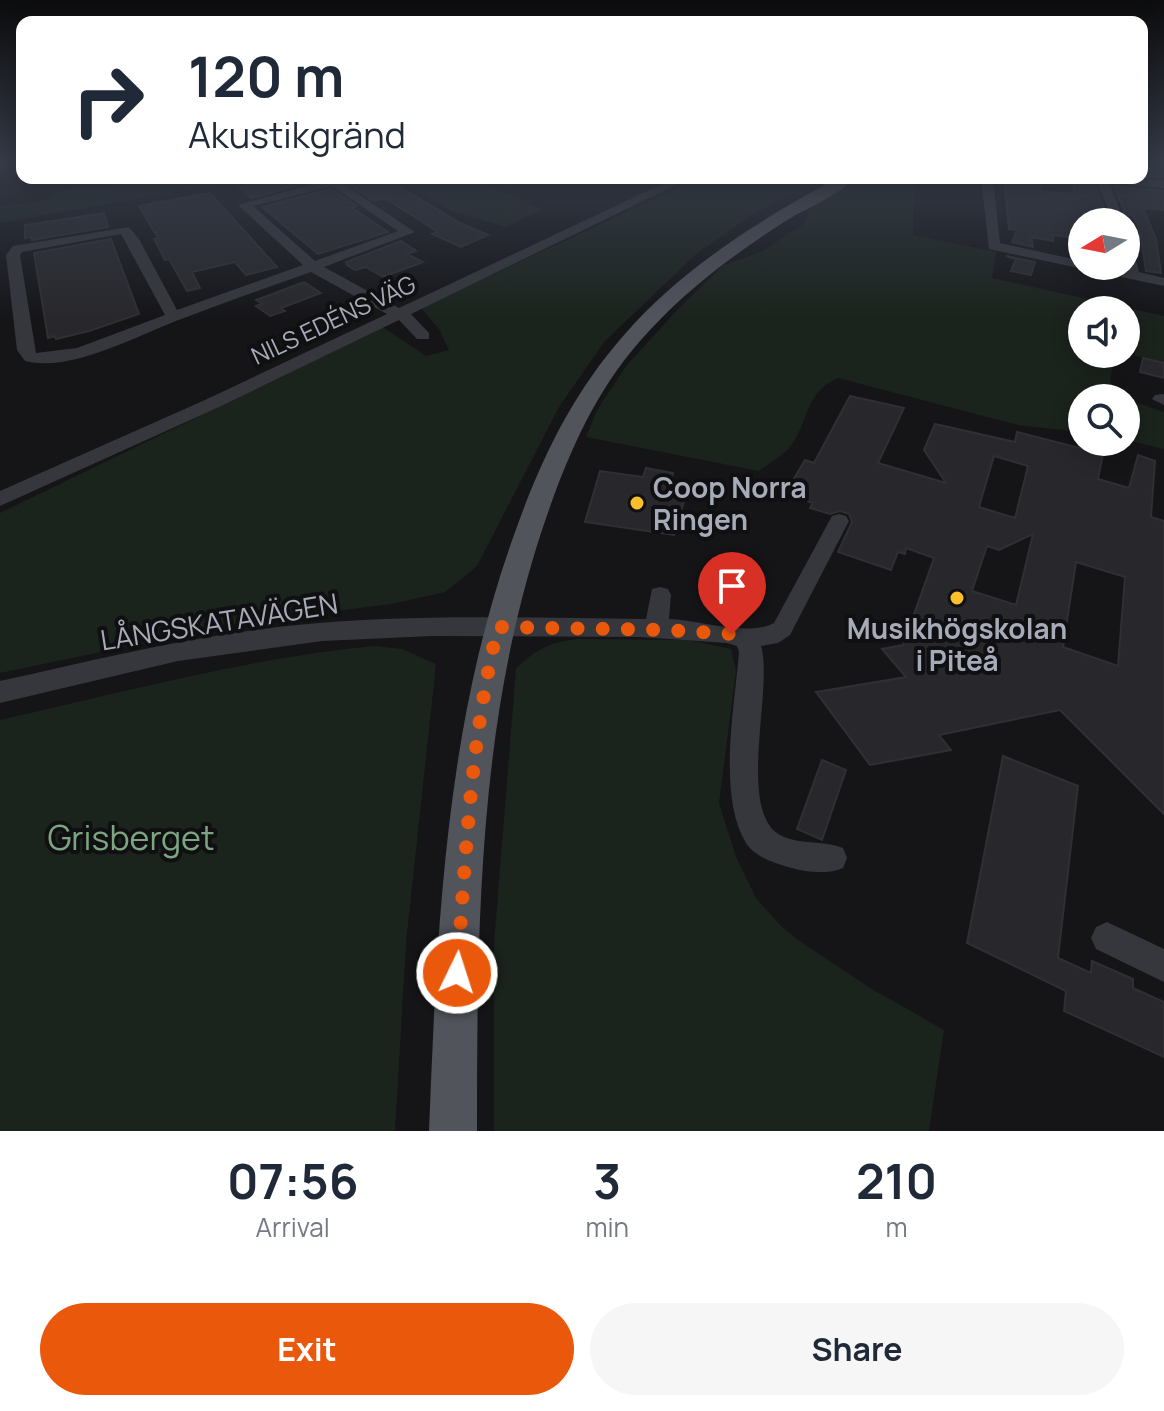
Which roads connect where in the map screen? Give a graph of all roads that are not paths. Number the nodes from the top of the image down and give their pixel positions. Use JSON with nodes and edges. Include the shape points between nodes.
{"nodes":[{"id":1,"x":255,"y":215,"type":"edge"},
{"id":2,"x":383,"y":215,"type":"edge"},
{"id":3,"x":607,"y":215,"type":"edge"},
{"id":4,"x":784,"y":215,"type":"edge"},
{"id":5,"x":991,"y":215,"type":"edge"},
{"id":6,"x":1068,"y":261,"type":"edge"},
{"id":7,"x":313,"y":267,"type":"junction"},
{"id":8,"x":1140,"y":277,"type":"edge"},
{"id":9,"x":1164,"y":282,"type":"edge"},
{"id":10,"x":399,"y":314,"type":"junction"},
{"id":11,"x":173,"y":316,"type":"junction"},
{"id":12,"x":423,"y":336,"type":"dead end"},
{"id":13,"x":0,"y":499,"type":"edge"},
{"id":14,"x":839,"y":521,"type":"dead end"},
{"id":15,"x":660,"y":595,"type":"dead end"},
{"id":16,"x":498,"y":627,"type":"junction"},
{"id":17,"x":656,"y":630,"type":"junction"},
{"id":18,"x":747,"y":639,"type":"junction"},
{"id":19,"x":0,"y":692,"type":"edge"},
{"id":20,"x":832,"y":858,"type":"dead end"},
{"id":21,"x":1107,"y":938,"type":"dead end"},
{"id":22,"x":1164,"y":966,"type":"edge"},
{"id":23,"x":453,"y":1131,"type":"edge"}],
"edges":[{"from":1,"to":7,"type":"street"},
{"from":2,"to":7,"type":"street","via":[[408,232]]},
{"from":3,"to":10,"type":"street","name":"NILS EDÉNS VÄG"},
{"from":4,"to":16,"type":"main road","via":[[692,280],[654,313],[606,369],[561,442]]},
{"from":5,"to":6,"type":"street","via":[[994,246]]},
{"from":7,"to":10,"type":"street"},
{"from":7,"to":11,"type":"street"},
{"from":8,"to":9,"type":"street"},
{"from":10,"to":12,"type":"street"},
{"from":10,"to":13,"type":"street","name":"NILS EDÉNS VÄG"},
{"from":11,"to":11,"type":"street","via":[[65,357],[31,358],[25,350],[13,255],[18,249],[124,230]]},
{"from":14,"to":18,"type":"street","via":[[782,629]]},
{"from":15,"to":17,"type":"street"},
{"from":16,"to":17,"type":"street","name":"LÅNGSKATAVÄGEN"},
{"from":16,"to":19,"type":"street","name":"LÅNGSKATAVÄGEN","via":[[400,626],[284,635],[157,656]]},
{"from":16,"to":23,"type":"main road","via":[[471,790],[455,1003]]},
{"from":17,"to":18,"type":"street","name":"LÅNGSKATAVÄGEN"},
{"from":18,"to":20,"type":"street","via":[[751,652],[745,781],[751,825],[755,834],[781,851]]},
{"from":21,"to":22,"type":"street"}]}
